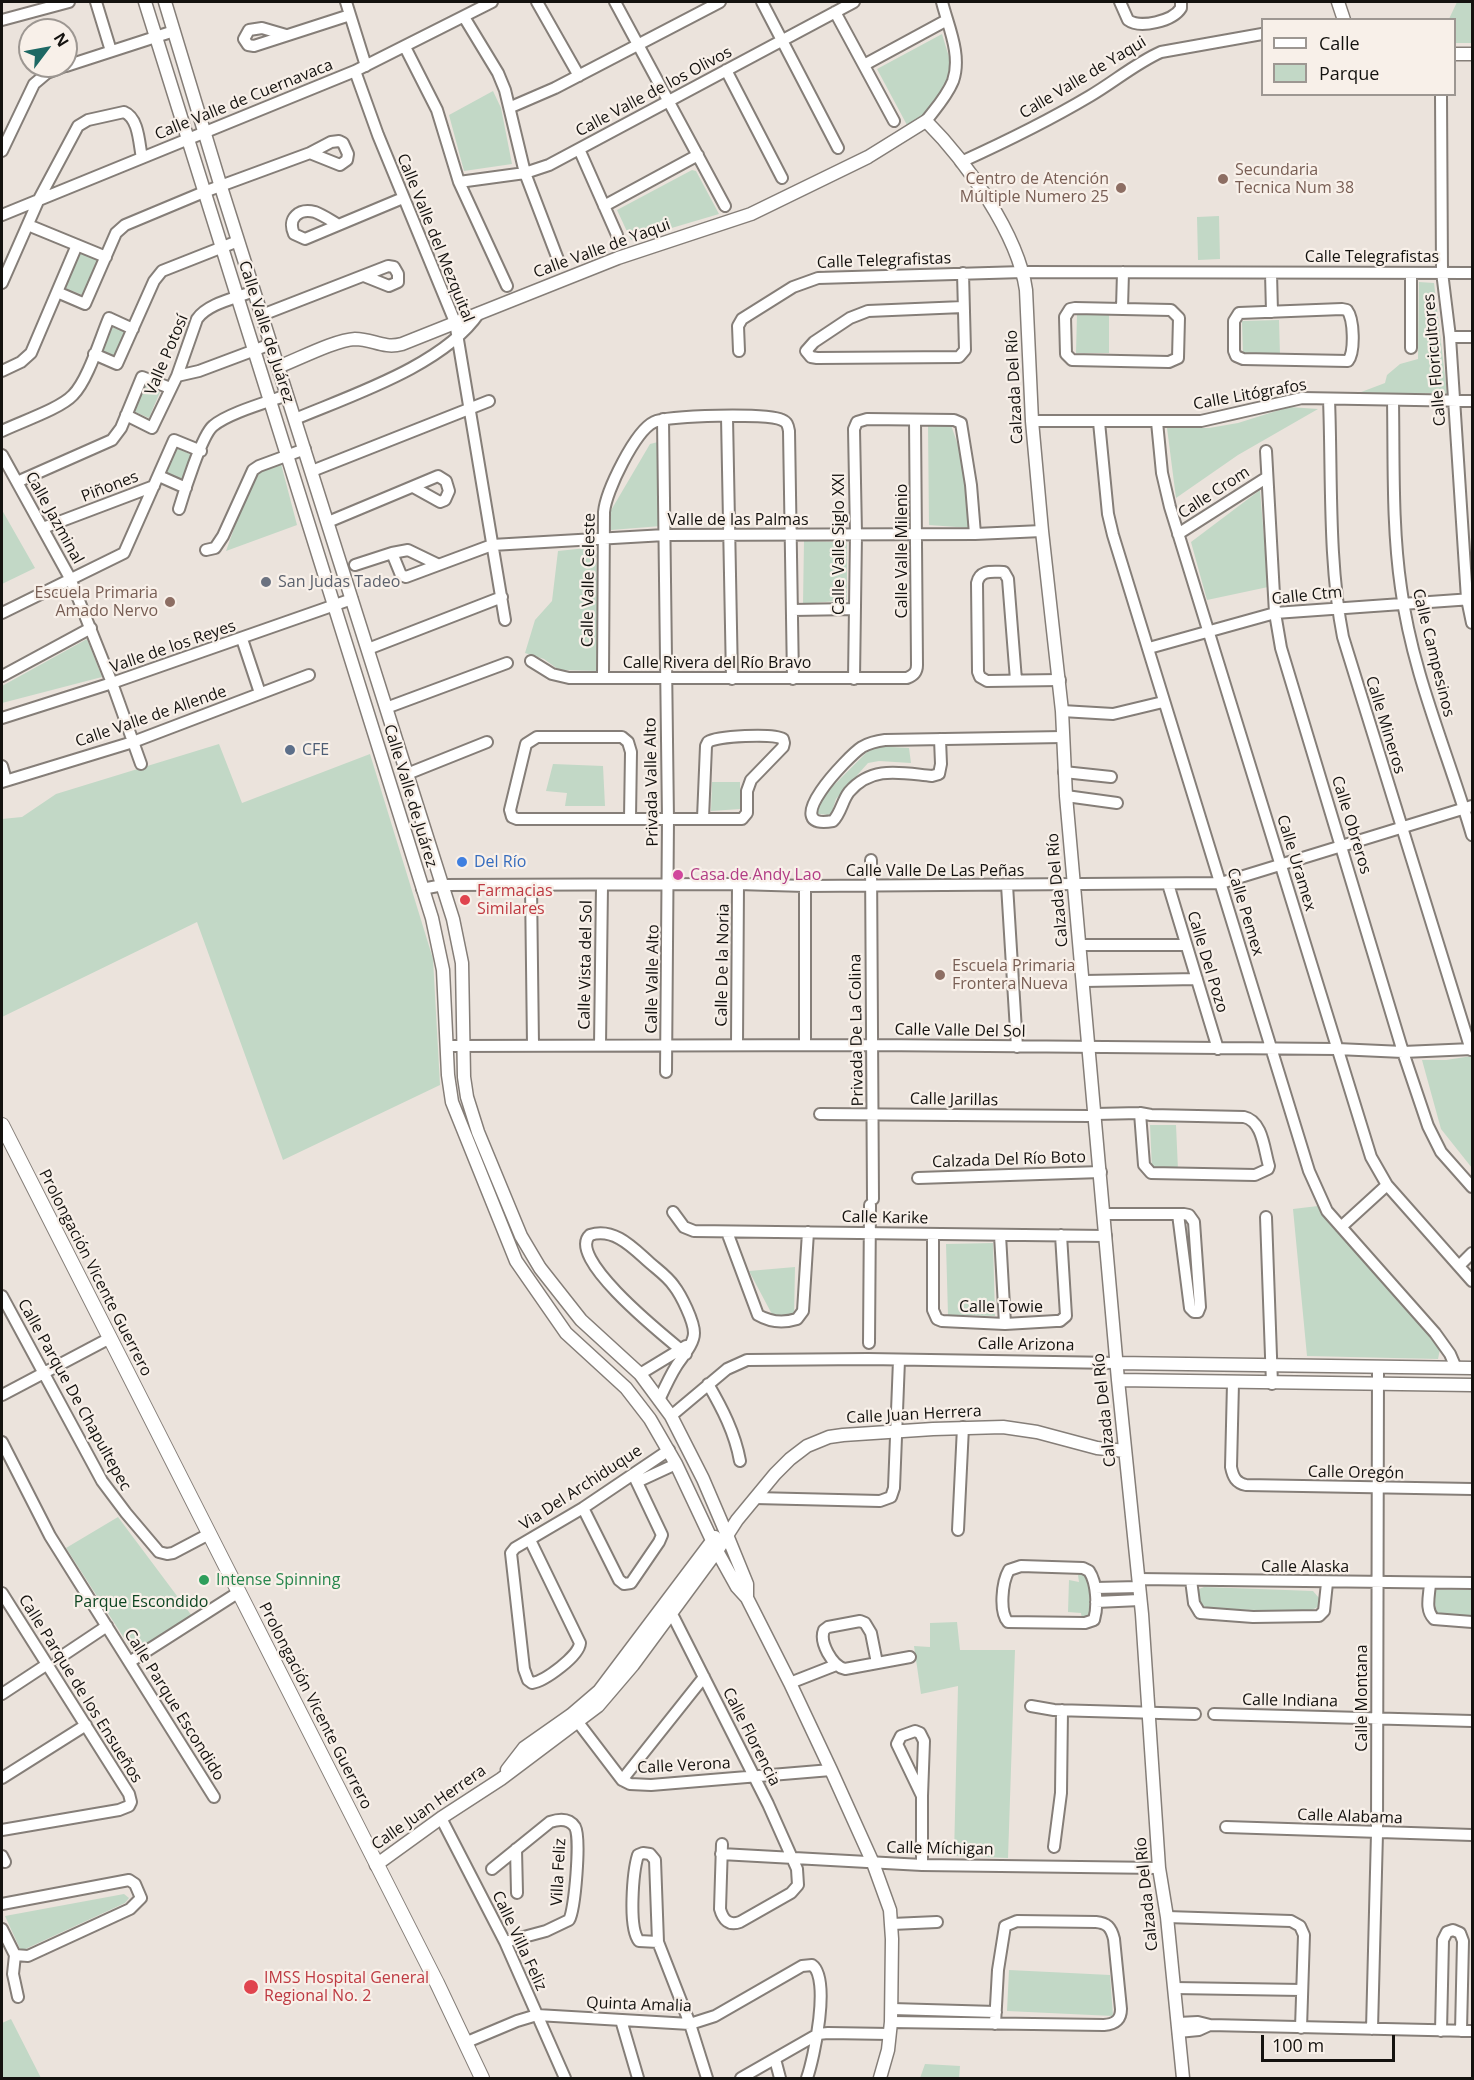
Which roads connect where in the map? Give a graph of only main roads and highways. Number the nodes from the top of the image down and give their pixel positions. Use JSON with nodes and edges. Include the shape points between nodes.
{"nodes":[{"id":1,"x":2,"y":1125,"type":"edge"},
{"id":2,"x":482,"y":2079,"type":"edge"}],
"edges":[{"from":1,"to":2,"type":"main road","name":"Prolongación Vicente Guerrero"}]}
